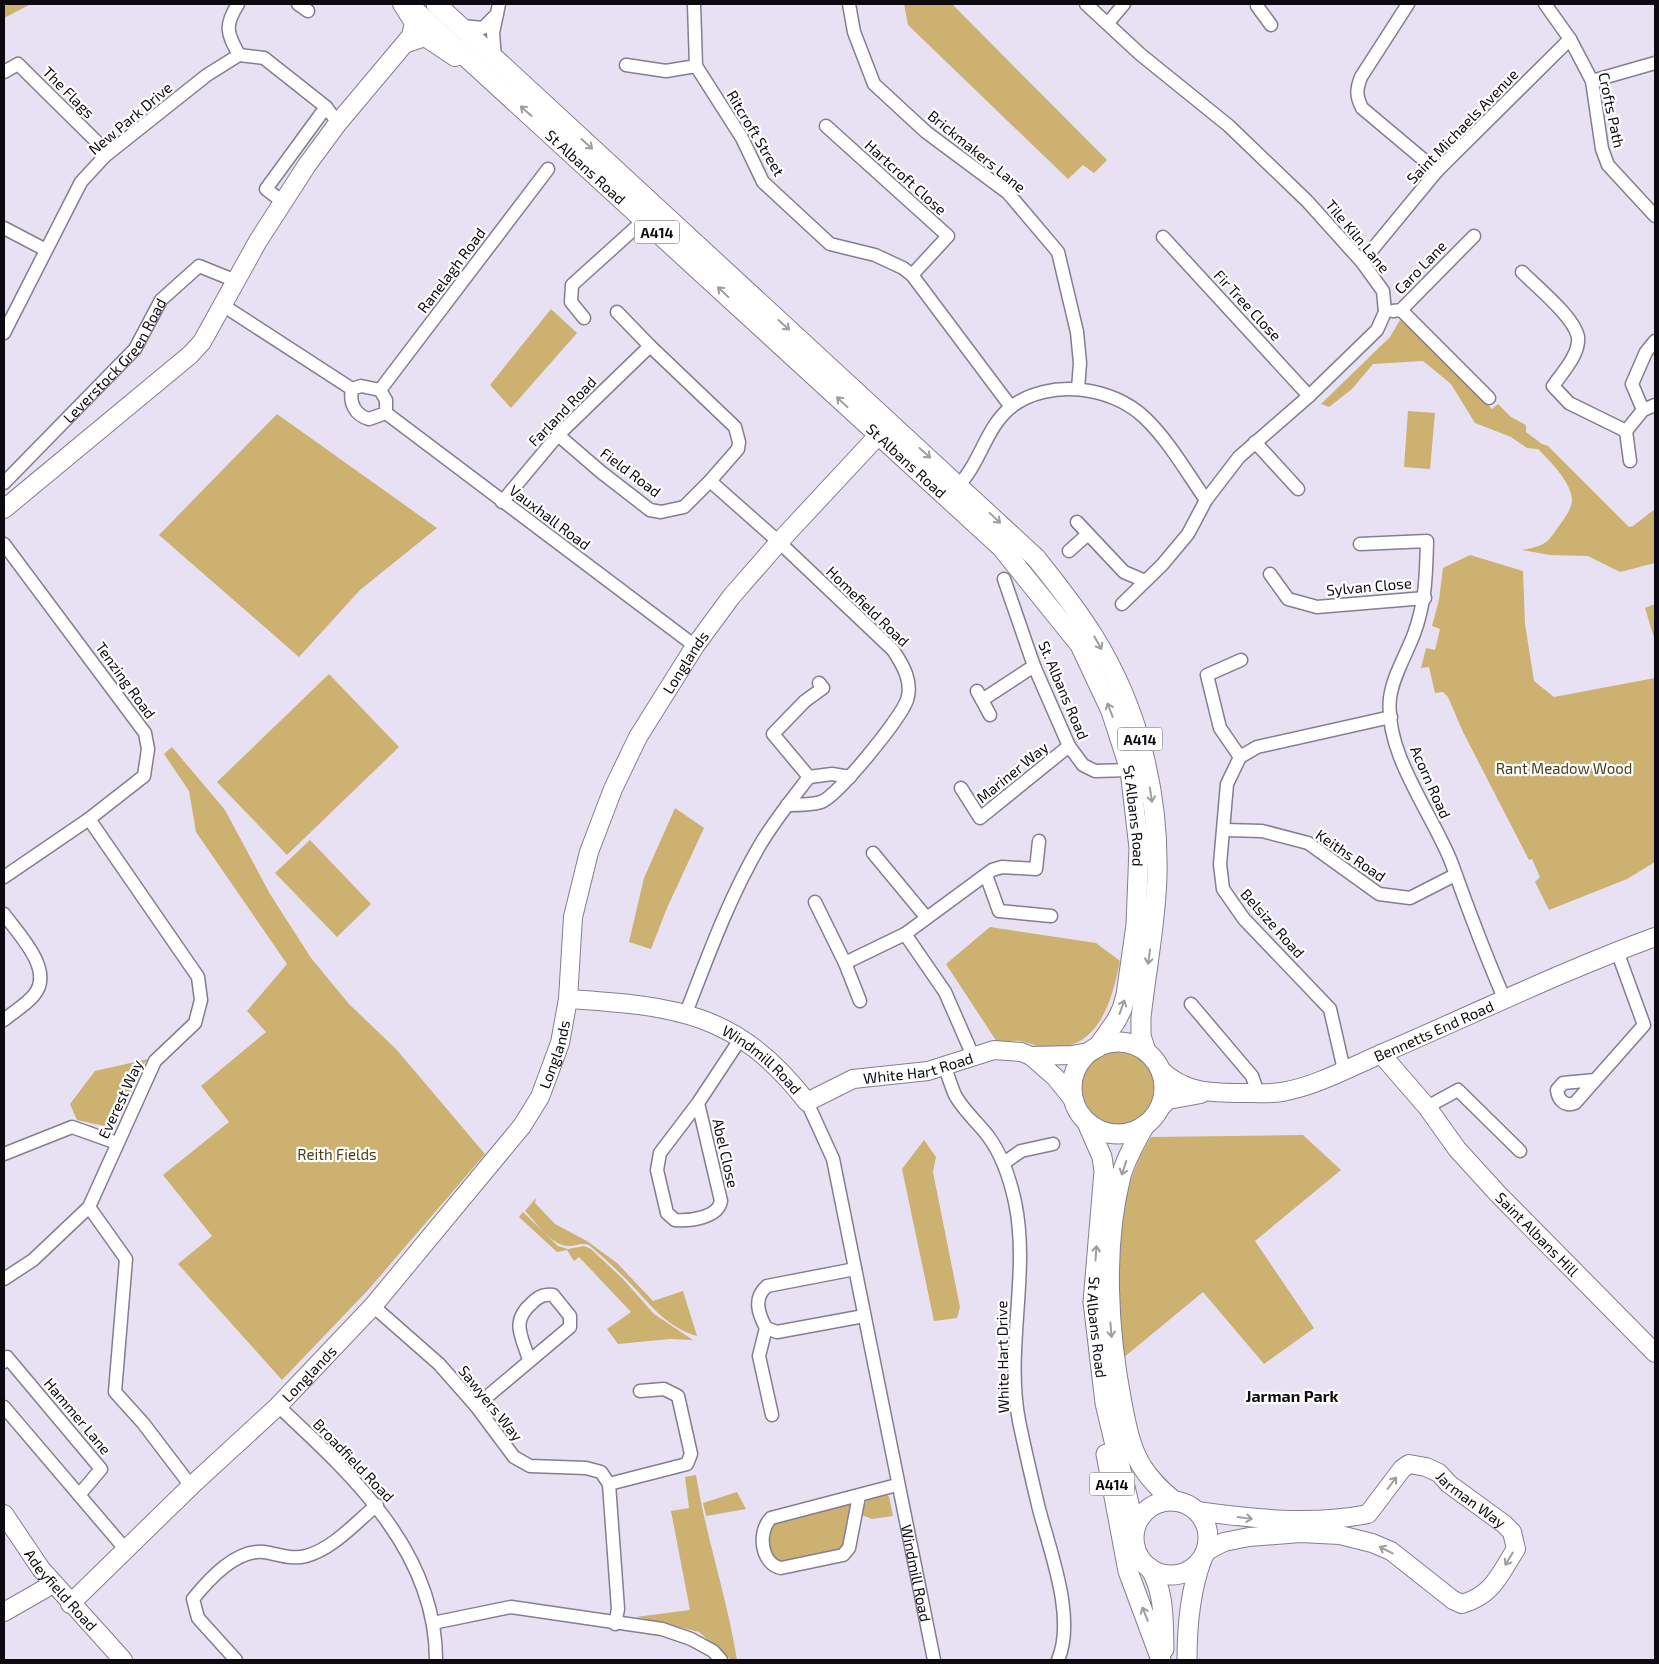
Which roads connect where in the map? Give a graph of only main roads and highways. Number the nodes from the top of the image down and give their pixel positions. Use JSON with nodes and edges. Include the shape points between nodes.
{"nodes":[{"id":1,"x":408,"y":4,"type":"edge"},
{"id":2,"x":436,"y":4,"type":"edge"},
{"id":3,"x":884,"y":429,"type":"junction"},
{"id":4,"x":1095,"y":1050,"type":"junction"},
{"id":5,"x":1146,"y":1051,"type":"junction"},
{"id":6,"x":1088,"y":1125,"type":"junction"},
{"id":7,"x":1145,"y":1125,"type":"junction"},
{"id":8,"x":1094,"y":1302,"type":"junction"},
{"id":9,"x":1174,"y":1501,"type":"junction"},
{"id":10,"x":1135,"y":1529,"type":"junction"},
{"id":11,"x":1203,"y":1556,"type":"junction"},
{"id":12,"x":1150,"y":1568,"type":"junction"},
{"id":13,"x":1163,"y":1660,"type":"edge"},
{"id":14,"x":1187,"y":1660,"type":"edge"}],
"edges":[{"from":3,"to":1,"type":"main road","name":"St Albans Road","number":"A414","one_way":true,"via":[[644,220],[562,143],[430,33]]},
{"from":2,"to":3,"type":"main road","name":"St Albans Road","number":"A414","one_way":true},
{"from":4,"to":3,"type":"main road","name":"St Albans Road","number":"A414","one_way":true,"via":[[1122,1008],[1136,925],[1139,848],[1130,770],[1111,711],[1080,645],[1018,566],[951,502]]},
{"from":3,"to":5,"type":"main road","name":"St Albans Road","number":"A414","one_way":true,"via":[[959,485],[1036,558],[1094,637],[1130,708],[1146,764],[1157,848],[1152,934],[1141,1018],[1141,1036]]},
{"from":4,"to":5,"type":"main road","via":[[1104,1044],[1118,1042]]},
{"from":4,"to":6,"type":"main road","via":[[1076,1068],[1071,1086],[1072,1098]]},
{"from":5,"to":7,"type":"main road","via":[[1160,1070],[1164,1090],[1160,1108]]},
{"from":6,"to":7,"type":"main road","via":[[1101,1131],[1127,1134]]},
{"from":8,"to":6,"type":"main road","name":"St Albans Road","number":"A414","one_way":true,"via":[[1104,1171],[1100,1149]]},
{"from":7,"to":9,"type":"main road","name":"St Albans Road","number":"A414","one_way":true,"via":[[1125,1164],[1117,1196],[1111,1257],[1111,1327],[1118,1384],[1131,1442],[1148,1476]]},
{"from":8,"to":10,"type":"main road","name":"St Albans Road","number":"A414","via":[[1105,1403]]},
{"from":13,"to":8,"type":"main road","number":"A414","one_way":true,"via":[[1124,1558],[1096,1394]]},
{"from":9,"to":10,"type":"main road","via":[[1159,1503],[1145,1511]]},
{"from":9,"to":11,"type":"main road","via":[[1197,1511],[1208,1530]]},
{"from":10,"to":12,"type":"main road","via":[[1138,1555]]},
{"from":11,"to":12,"type":"main road","via":[[1184,1573],[1172,1575]]},
{"from":11,"to":14,"type":"main road","via":[[1192,1587]]},
{"from":12,"to":13,"type":"main road","number":"A414","via":[[1159,1583],[1162,1598]]}]}
